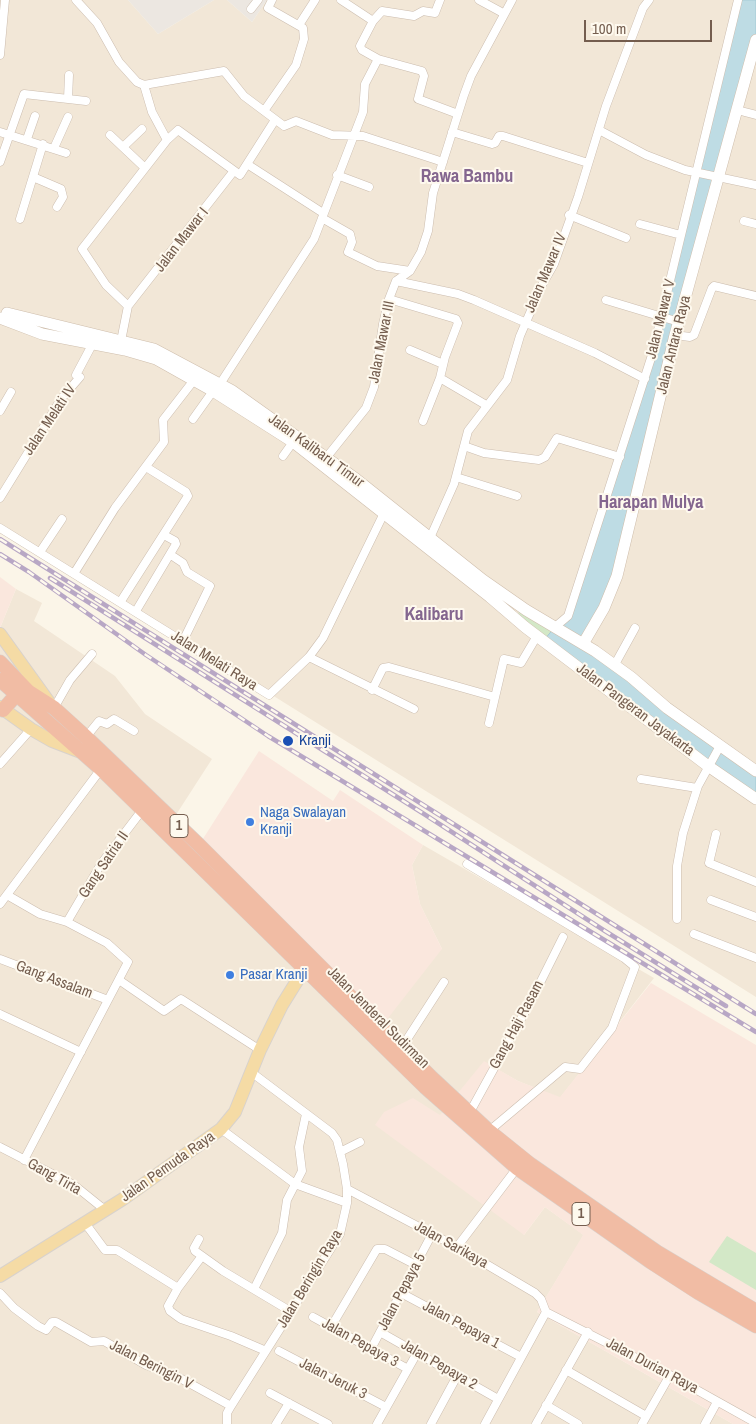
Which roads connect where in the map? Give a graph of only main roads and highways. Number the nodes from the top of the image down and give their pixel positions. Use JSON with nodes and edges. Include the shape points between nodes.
{"nodes":[{"id":1,"x":0,"y":634,"type":"edge"},
{"id":2,"x":0,"y":662,"type":"edge"},
{"id":3,"x":0,"y":680,"type":"edge"},
{"id":4,"x":23,"y":693,"type":"junction"},
{"id":5,"x":1,"y":708,"type":"edge"},
{"id":6,"x":54,"y":708,"type":"junction"},
{"id":7,"x":79,"y":751,"type":"junction"},
{"id":8,"x":308,"y":963,"type":"junction"},
{"id":9,"x":420,"y":1074,"type":"junction"},
{"id":10,"x":654,"y":1257,"type":"junction"},
{"id":11,"x":0,"y":1276,"type":"edge"},
{"id":12,"x":756,"y":1311,"type":"edge"},
{"id":13,"x":756,"y":1326,"type":"edge"}],
"edges":[{"from":1,"to":6,"type":"main road","name":"Jalan Jenderal Sudirman"},
{"from":2,"to":4,"type":"highway","number":"1"},
{"from":3,"to":4,"type":"highway","number":"1"},
{"from":4,"to":5,"type":"highway"},
{"from":4,"to":6,"type":"highway","name":"Jalan Jenderal Sudirman","number":"1"},
{"from":4,"to":7,"type":"highway","number":"1"},
{"from":5,"to":7,"type":"main road","name":"Jalan Jenderal Sudirman","via":[[30,729]]},
{"from":6,"to":8,"type":"highway","name":"Jalan Jenderal Sudirman","number":"1","via":[[199,845]]},
{"from":7,"to":8,"type":"highway","name":"Jalan Jenderal Sudirman","number":"1"},
{"from":8,"to":9,"type":"highway","name":"Jalan Jenderal Sudirman","number":"1"},
{"from":8,"to":9,"type":"highway","name":"Jalan Jenderal Sudirman","number":"1","via":[[402,1047]]},
{"from":8,"to":11,"type":"main road","name":"Jalan Pemuda Raya","via":[[260,1050],[235,1112],[221,1130],[105,1210]]},
{"from":9,"to":10,"type":"highway","name":"Jalan Jenderal Sudirman","number":"1","via":[[530,1164]]},
{"from":9,"to":10,"type":"highway","name":"Jalan Jenderal Sudirman","number":"1","via":[[517,1168]]},
{"from":10,"to":12,"type":"highway","name":"Jalan Jenderal Sudirman","number":"1"},
{"from":10,"to":13,"type":"highway","name":"Jalan Jenderal Sudirman","number":"1","via":[[699,1293]]}]}
